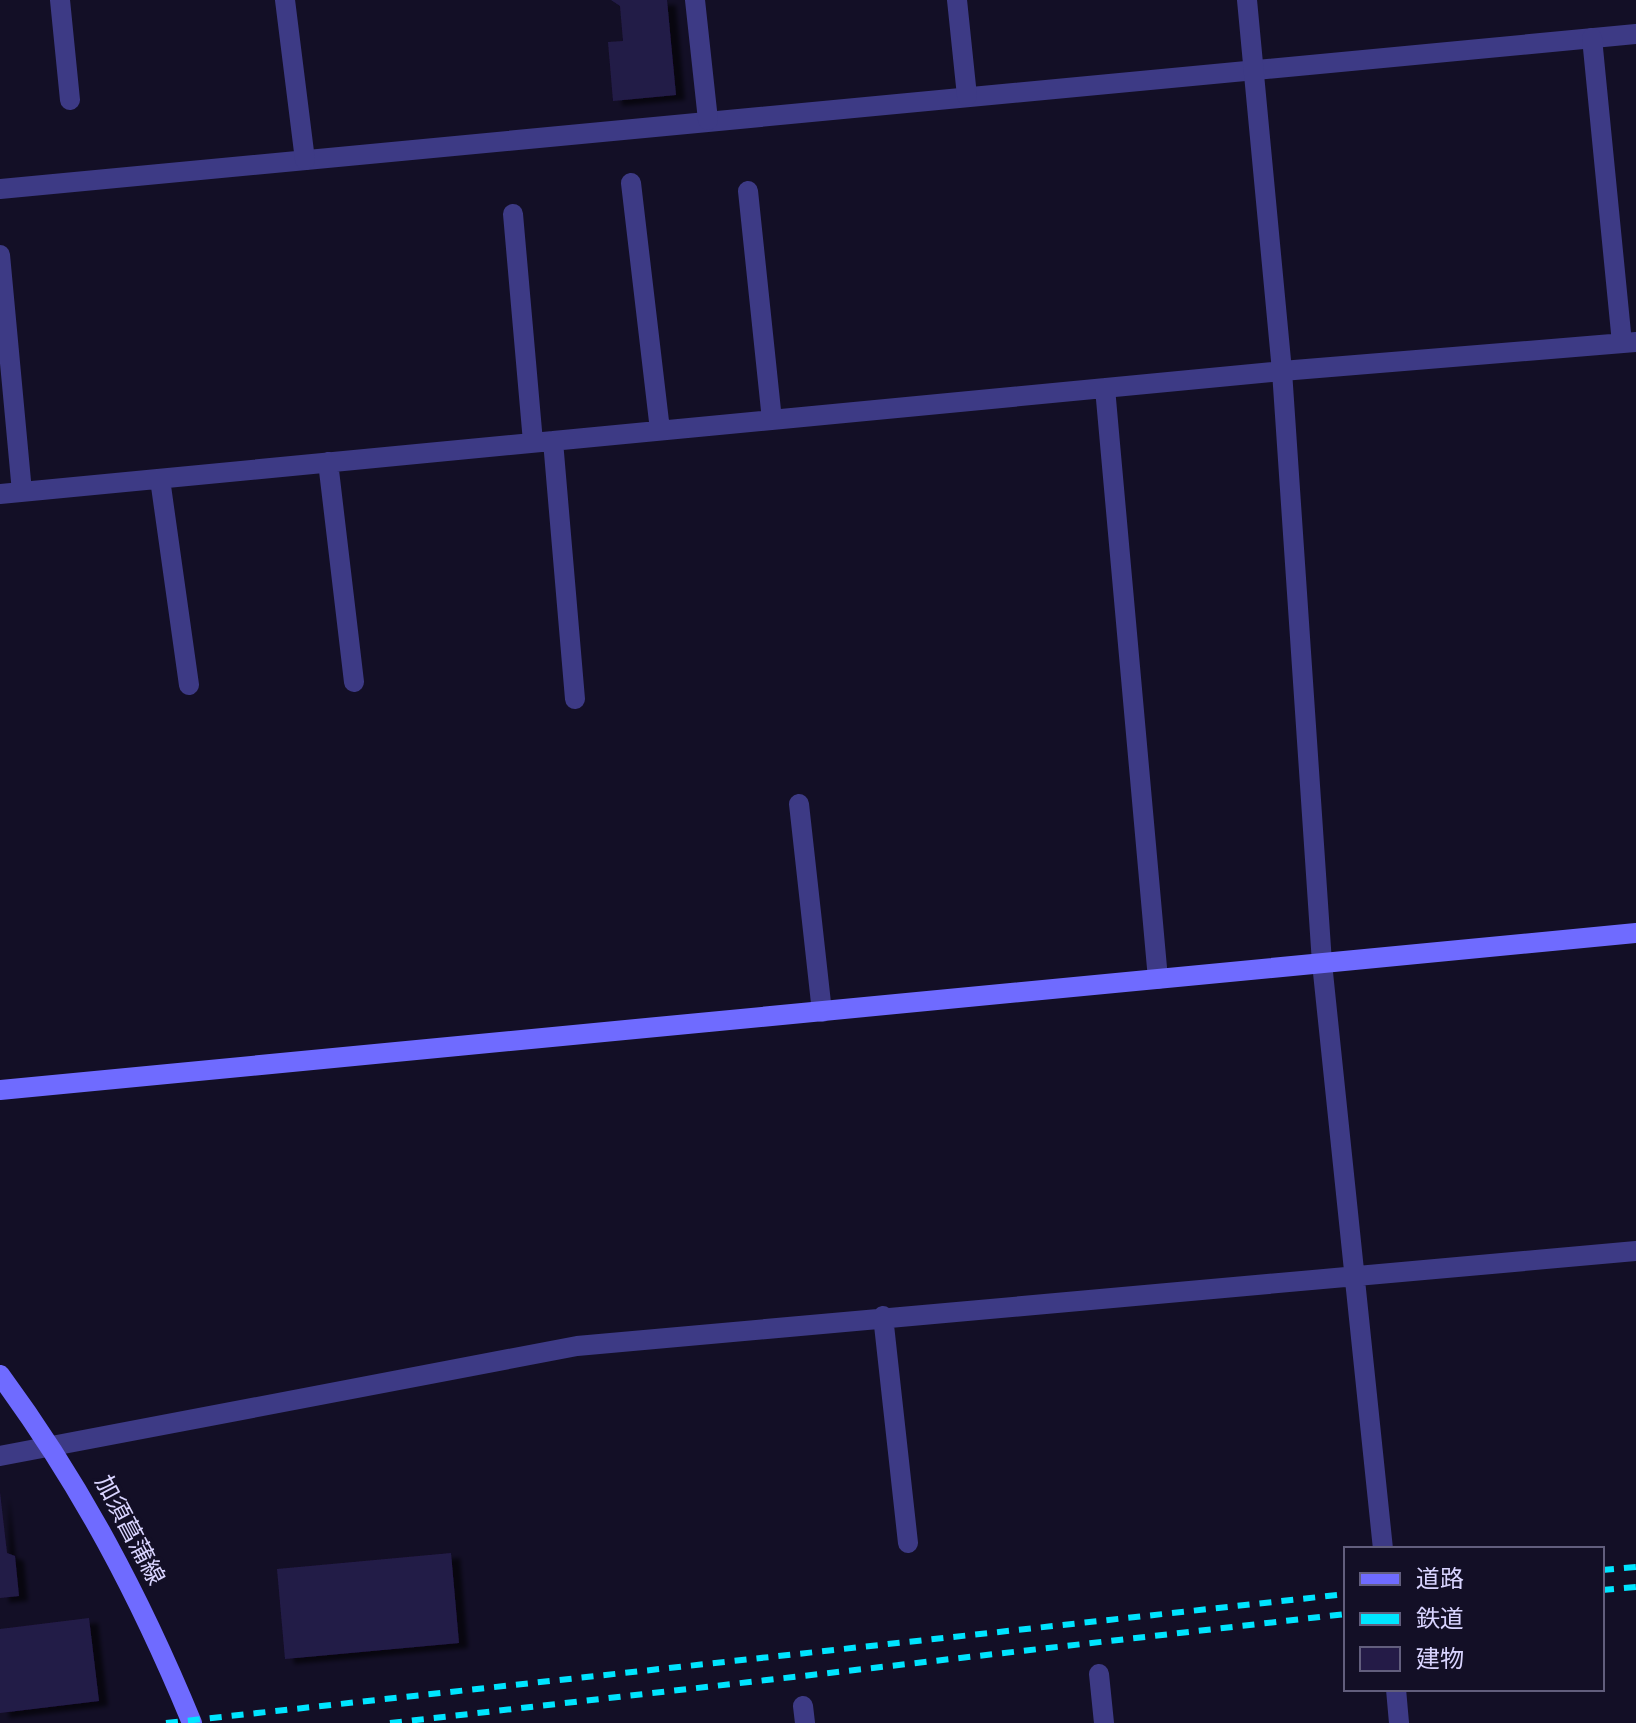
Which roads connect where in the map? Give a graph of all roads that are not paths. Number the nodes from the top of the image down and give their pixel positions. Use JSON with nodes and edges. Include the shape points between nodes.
{"nodes":[{"id":1,"x":60,"y":0,"type":"edge"},
{"id":2,"x":285,"y":0,"type":"edge"},
{"id":3,"x":695,"y":0,"type":"edge"},
{"id":4,"x":957,"y":0,"type":"edge"},
{"id":5,"x":1247,"y":0,"type":"edge"},
{"id":6,"x":1636,"y":34,"type":"edge"},
{"id":7,"x":1592,"y":38,"type":"junction"},
{"id":8,"x":1254,"y":68,"type":"junction"},
{"id":9,"x":967,"y":96,"type":"junction"},
{"id":10,"x":70,"y":100,"type":"dead end"},
{"id":11,"x":708,"y":120,"type":"junction"},
{"id":12,"x":305,"y":160,"type":"junction"},
{"id":13,"x":631,"y":183,"type":"dead end"},
{"id":14,"x":0,"y":189,"type":"edge"},
{"id":15,"x":748,"y":191,"type":"dead end"},
{"id":16,"x":513,"y":214,"type":"dead end"},
{"id":17,"x":0,"y":255,"type":"edge"},
{"id":18,"x":1629,"y":342,"type":"edge"},
{"id":19,"x":1282,"y":371,"type":"junction"},
{"id":20,"x":1105,"y":388,"type":"junction"},
{"id":21,"x":772,"y":420,"type":"junction"},
{"id":22,"x":660,"y":430,"type":"junction"},
{"id":23,"x":543,"y":442,"type":"junction"},
{"id":24,"x":328,"y":462,"type":"junction"},
{"id":25,"x":160,"y":479,"type":"junction"},
{"id":26,"x":22,"y":492,"type":"junction"},
{"id":27,"x":0,"y":494,"type":"edge"},
{"id":28,"x":354,"y":682,"type":"dead end"},
{"id":29,"x":189,"y":685,"type":"dead end"},
{"id":30,"x":575,"y":699,"type":"dead end"},
{"id":31,"x":799,"y":804,"type":"dead end"},
{"id":32,"x":1636,"y":933,"type":"edge"},
{"id":33,"x":1322,"y":963,"type":"junction"},
{"id":34,"x":1158,"y":979,"type":"junction"},
{"id":35,"x":822,"y":1012,"type":"junction"},
{"id":36,"x":0,"y":1090,"type":"edge"},
{"id":37,"x":1636,"y":1251,"type":"edge"},
{"id":38,"x":1357,"y":1273,"type":"junction"},
{"id":39,"x":883,"y":1316,"type":"junction"},
{"id":40,"x":0,"y":1375,"type":"edge"},
{"id":41,"x":54,"y":1448,"type":"junction"},
{"id":42,"x":0,"y":1456,"type":"edge"},
{"id":43,"x":908,"y":1543,"type":"dead end"},
{"id":44,"x":1383,"y":1547,"type":"edge"},
{"id":45,"x":1099,"y":1674,"type":"dead end"},
{"id":46,"x":1396,"y":1691,"type":"edge"},
{"id":47,"x":192,"y":1723,"type":"edge"},
{"id":48,"x":1104,"y":1723,"type":"edge"},
{"id":49,"x":1399,"y":1723,"type":"edge"}],
"edges":[{"from":1,"to":10,"type":"street"},
{"from":2,"to":12,"type":"street"},
{"from":3,"to":11,"type":"street"},
{"from":4,"to":9,"type":"street"},
{"from":5,"to":8,"type":"street"},
{"from":6,"to":7,"type":"street"},
{"from":7,"to":8,"type":"street"},
{"from":7,"to":18,"type":"street"},
{"from":8,"to":9,"type":"street"},
{"from":8,"to":19,"type":"street"},
{"from":9,"to":11,"type":"street"},
{"from":11,"to":12,"type":"street"},
{"from":12,"to":14,"type":"street"},
{"from":13,"to":22,"type":"street"},
{"from":15,"to":21,"type":"street"},
{"from":16,"to":23,"type":"street"},
{"from":17,"to":26,"type":"street"},
{"from":18,"to":19,"type":"street"},
{"from":19,"to":20,"type":"street"},
{"from":19,"to":33,"type":"street"},
{"from":20,"to":21,"type":"street"},
{"from":20,"to":34,"type":"street"},
{"from":21,"to":22,"type":"street"},
{"from":22,"to":23,"type":"street"},
{"from":23,"to":24,"type":"street"},
{"from":23,"to":30,"type":"street"},
{"from":24,"to":25,"type":"street"},
{"from":24,"to":28,"type":"street"},
{"from":25,"to":26,"type":"street"},
{"from":25,"to":29,"type":"street"},
{"from":26,"to":27,"type":"street"},
{"from":31,"to":35,"type":"street"},
{"from":32,"to":33,"type":"street"},
{"from":33,"to":34,"type":"street"},
{"from":33,"to":38,"type":"street"},
{"from":34,"to":35,"type":"street"},
{"from":35,"to":36,"type":"street"},
{"from":37,"to":38,"type":"street"},
{"from":38,"to":39,"type":"street"},
{"from":38,"to":44,"type":"street"},
{"from":39,"to":41,"type":"street","via":[[577,1346]]},
{"from":39,"to":43,"type":"street"},
{"from":40,"to":41,"type":"street","name":"加須菖蒲線"},
{"from":41,"to":42,"type":"street"},
{"from":41,"to":47,"type":"street","name":"加須菖蒲線","via":[[140,1604]]},
{"from":45,"to":48,"type":"street"},
{"from":46,"to":49,"type":"street"}]}
